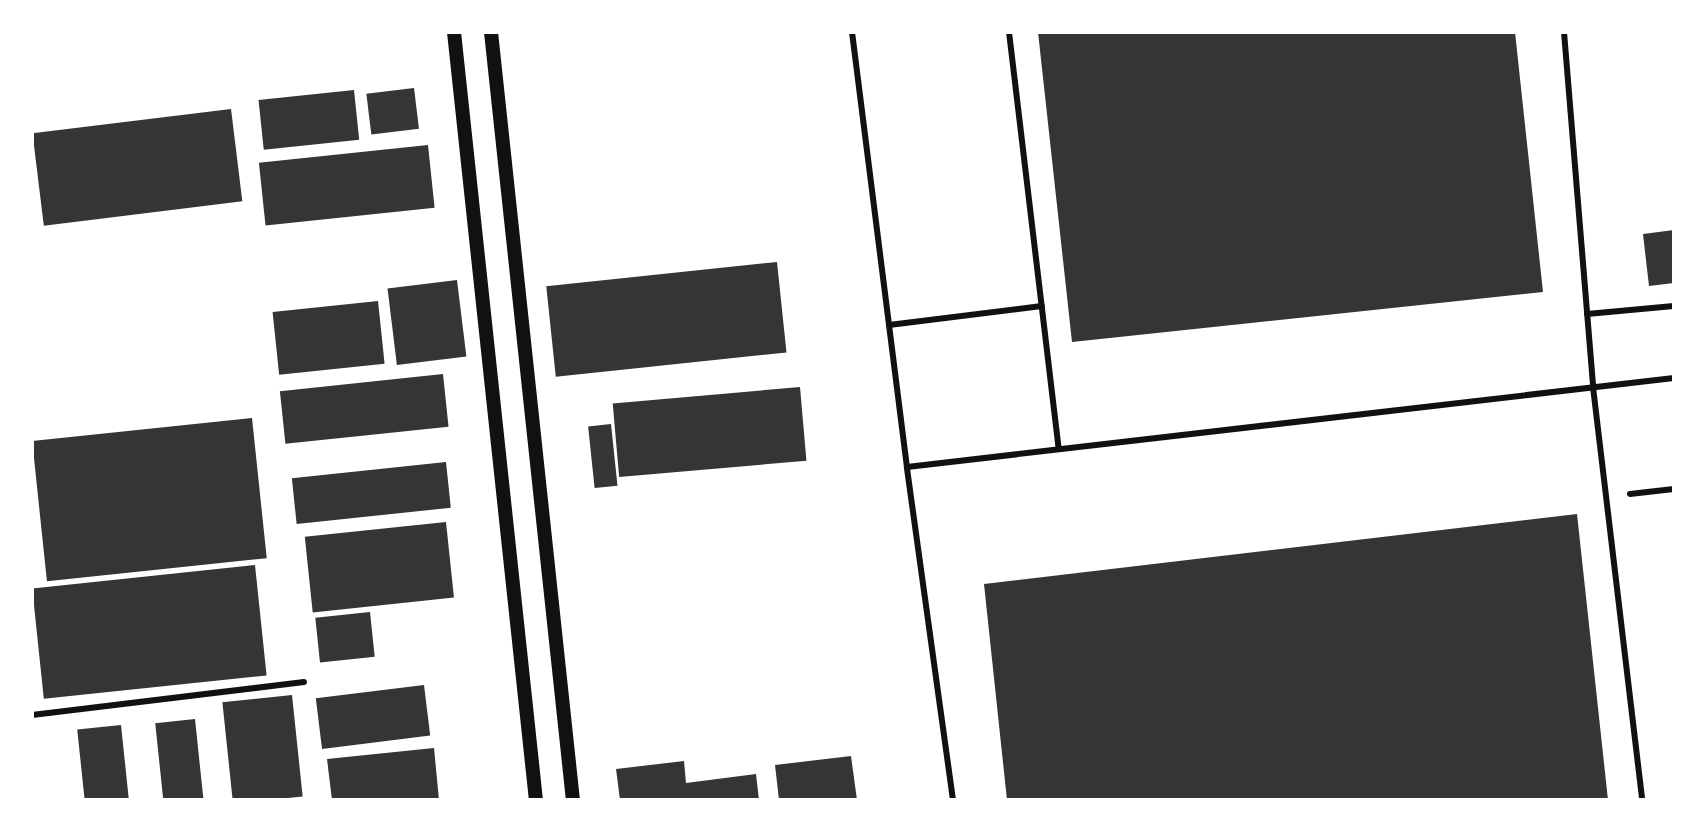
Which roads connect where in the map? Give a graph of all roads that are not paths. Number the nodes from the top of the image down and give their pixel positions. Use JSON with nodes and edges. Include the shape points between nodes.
{"nodes":[{"id":1,"x":454,"y":32,"type":"edge"},
{"id":2,"x":491,"y":32,"type":"edge"},
{"id":3,"x":852,"y":32,"type":"edge"},
{"id":4,"x":1009,"y":32,"type":"edge"},
{"id":5,"x":1564,"y":32,"type":"edge"},
{"id":6,"x":1042,"y":306,"type":"junction"},
{"id":7,"x":1674,"y":306,"type":"edge"},
{"id":8,"x":1587,"y":314,"type":"junction"},
{"id":9,"x":889,"y":325,"type":"junction"},
{"id":10,"x":1674,"y":378,"type":"edge"},
{"id":11,"x":1593,"y":387,"type":"junction"},
{"id":12,"x":1059,"y":449,"type":"junction"},
{"id":13,"x":907,"y":467,"type":"junction"},
{"id":14,"x":1674,"y":489,"type":"edge"},
{"id":15,"x":1630,"y":494,"type":"dead end"},
{"id":16,"x":304,"y":682,"type":"dead end"},
{"id":17,"x":32,"y":715,"type":"edge"},
{"id":18,"x":536,"y":800,"type":"edge"},
{"id":19,"x":573,"y":800,"type":"edge"},
{"id":20,"x":953,"y":800,"type":"edge"},
{"id":21,"x":1642,"y":800,"type":"edge"}],
"edges":[{"from":1,"to":18,"type":"street"},
{"from":2,"to":19,"type":"street"},
{"from":3,"to":9,"type":"lane"},
{"from":4,"to":6,"type":"lane"},
{"from":5,"to":8,"type":"lane"},
{"from":6,"to":9,"type":"lane"},
{"from":6,"to":12,"type":"lane"},
{"from":7,"to":8,"type":"lane"},
{"from":8,"to":11,"type":"lane"},
{"from":9,"to":13,"type":"lane"},
{"from":10,"to":11,"type":"lane"},
{"from":11,"to":12,"type":"lane"},
{"from":11,"to":21,"type":"lane"},
{"from":12,"to":13,"type":"lane"},
{"from":13,"to":20,"type":"lane"},
{"from":14,"to":15,"type":"lane"},
{"from":16,"to":17,"type":"lane"}]}
